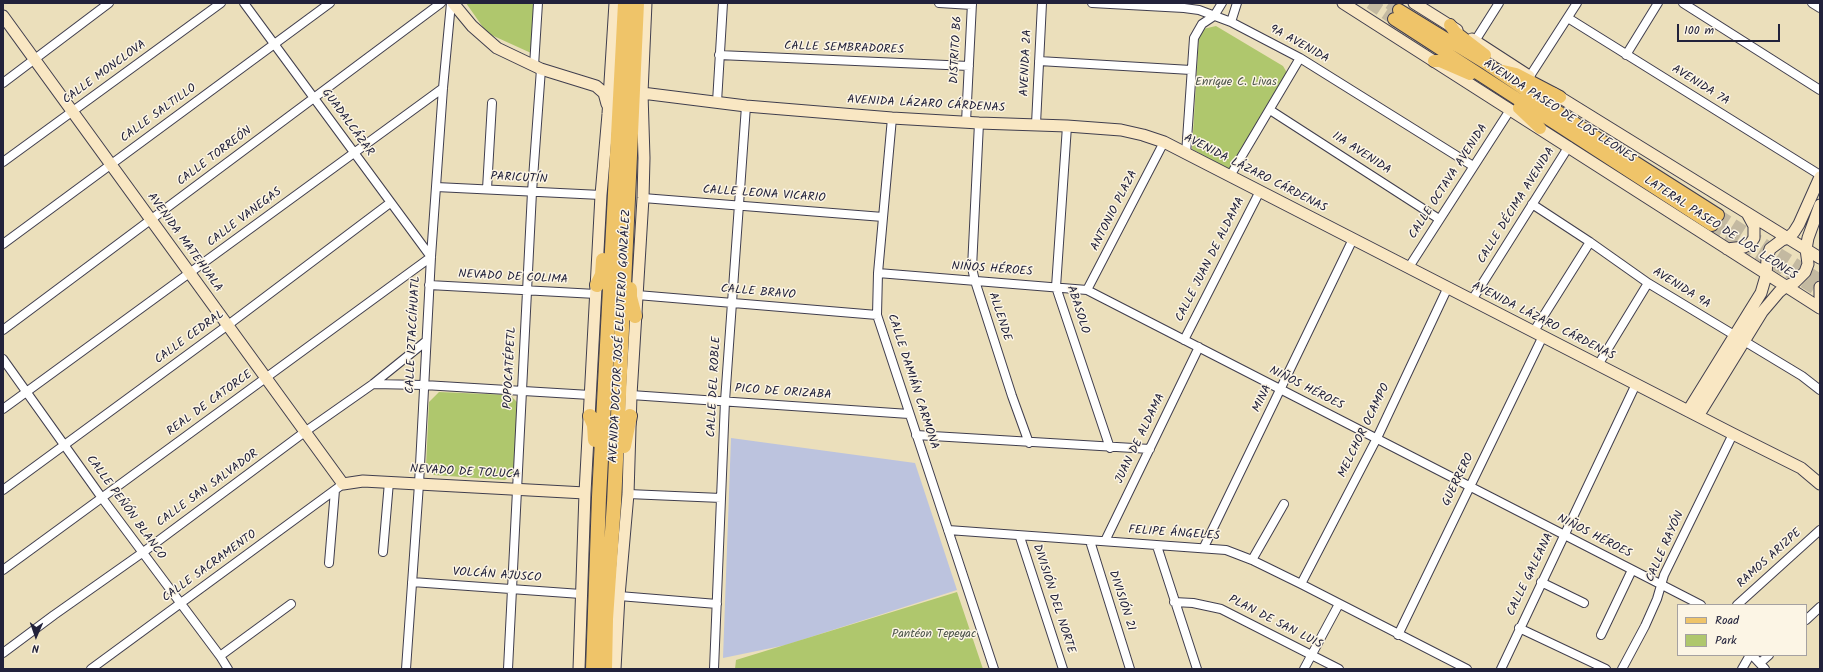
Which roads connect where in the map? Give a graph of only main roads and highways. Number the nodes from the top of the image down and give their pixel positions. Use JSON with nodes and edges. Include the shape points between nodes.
{"nodes":[{"id":1,"x":625,"y":3,"type":"edge"},
{"id":2,"x":637,"y":3,"type":"edge"},
{"id":3,"x":1450,"y":25,"type":"road end"},
{"id":4,"x":629,"y":45,"type":"junction"},
{"id":5,"x":1434,"y":61,"type":"road end"},
{"id":6,"x":1487,"y":64,"type":"junction"},
{"id":7,"x":1499,"y":72,"type":"junction"},
{"id":8,"x":1485,"y":77,"type":"junction"},
{"id":9,"x":1508,"y":92,"type":"junction"},
{"id":10,"x":1560,"y":97,"type":"road end"},
{"id":11,"x":1540,"y":128,"type":"road end"},
{"id":12,"x":627,"y":207,"type":"junction"},
{"id":13,"x":614,"y":219,"type":"junction"},
{"id":14,"x":596,"y":290,"type":"road end"},
{"id":15,"x":635,"y":316,"type":"road end"},
{"id":16,"x":590,"y":416,"type":"road end"},
{"id":17,"x":630,"y":416,"type":"road end"},
{"id":18,"x":592,"y":495,"type":"junction"},
{"id":19,"x":614,"y":503,"type":"junction"},
{"id":20,"x":600,"y":619,"type":"junction"},
{"id":21,"x":593,"y":669,"type":"edge"},
{"id":22,"x":605,"y":669,"type":"edge"}],
"edges":[{"from":1,"to":4,"type":"highway","name":"AVENIDA DOCTOR JOSÉ ELEUTERIO GONZÁLEZ"},
{"from":2,"to":4,"type":"highway","name":"AVENIDA DOCTOR JOSÉ ELEUTERIO GONZÁLEZ"},
{"from":3,"to":6,"type":"main road","via":[[1455,32],[1482,52]]},
{"from":4,"to":12,"type":"highway","name":"AVENIDA DOCTOR JOSÉ ELEUTERIO GONZÁLEZ"},
{"from":4,"to":13,"type":"highway","name":"AVENIDA DOCTOR JOSÉ ELEUTERIO GONZÁLEZ"},
{"from":5,"to":8,"type":"main road"},
{"from":6,"to":7,"type":"main road","name":"AVENIDA PASEO DE LOS LEONES"},
{"from":6,"to":8,"type":"main road","name":"AVENIDA PASEO DE LOS LEONES","via":[[1397,14]]},
{"from":7,"to":9,"type":"main road","name":"AVENIDA PASEO DE LOS LEONES","via":[[1715,220]]},
{"from":7,"to":10,"type":"main road","via":[[1516,74]]},
{"from":8,"to":9,"type":"main road","name":"AVENIDA PASEO DE LOS LEONES"},
{"from":9,"to":11,"type":"main road","via":[[1512,101]]},
{"from":12,"to":15,"type":"highway","via":[[633,228],[630,298]]},
{"from":12,"to":19,"type":"highway","name":"AVENIDA DOCTOR JOSÉ ELEUTERIO GONZÁLEZ"},
{"from":13,"to":14,"type":"highway","via":[[607,235],[602,275]]},
{"from":13,"to":18,"type":"highway","name":"AVENIDA DOCTOR JOSÉ ELEUTERIO GONZÁLEZ"},
{"from":16,"to":18,"type":"highway","via":[[595,430]]},
{"from":17,"to":19,"type":"highway","via":[[624,441],[622,480]]},
{"from":18,"to":20,"type":"highway","name":"AVENIDA DOCTOR JOSÉ ELEUTERIO GONZÁLEZ"},
{"from":19,"to":20,"type":"highway","name":"AVENIDA DOCTOR JOSÉ ELEUTERIO GONZÁLEZ"},
{"from":20,"to":21,"type":"highway","name":"AVENIDA DOCTOR JOSÉ ELEUTERIO GONZÁLEZ"},
{"from":20,"to":22,"type":"highway","name":"AVENIDA DOCTOR JOSÉ ELEUTERIO GONZÁLEZ"}]}
